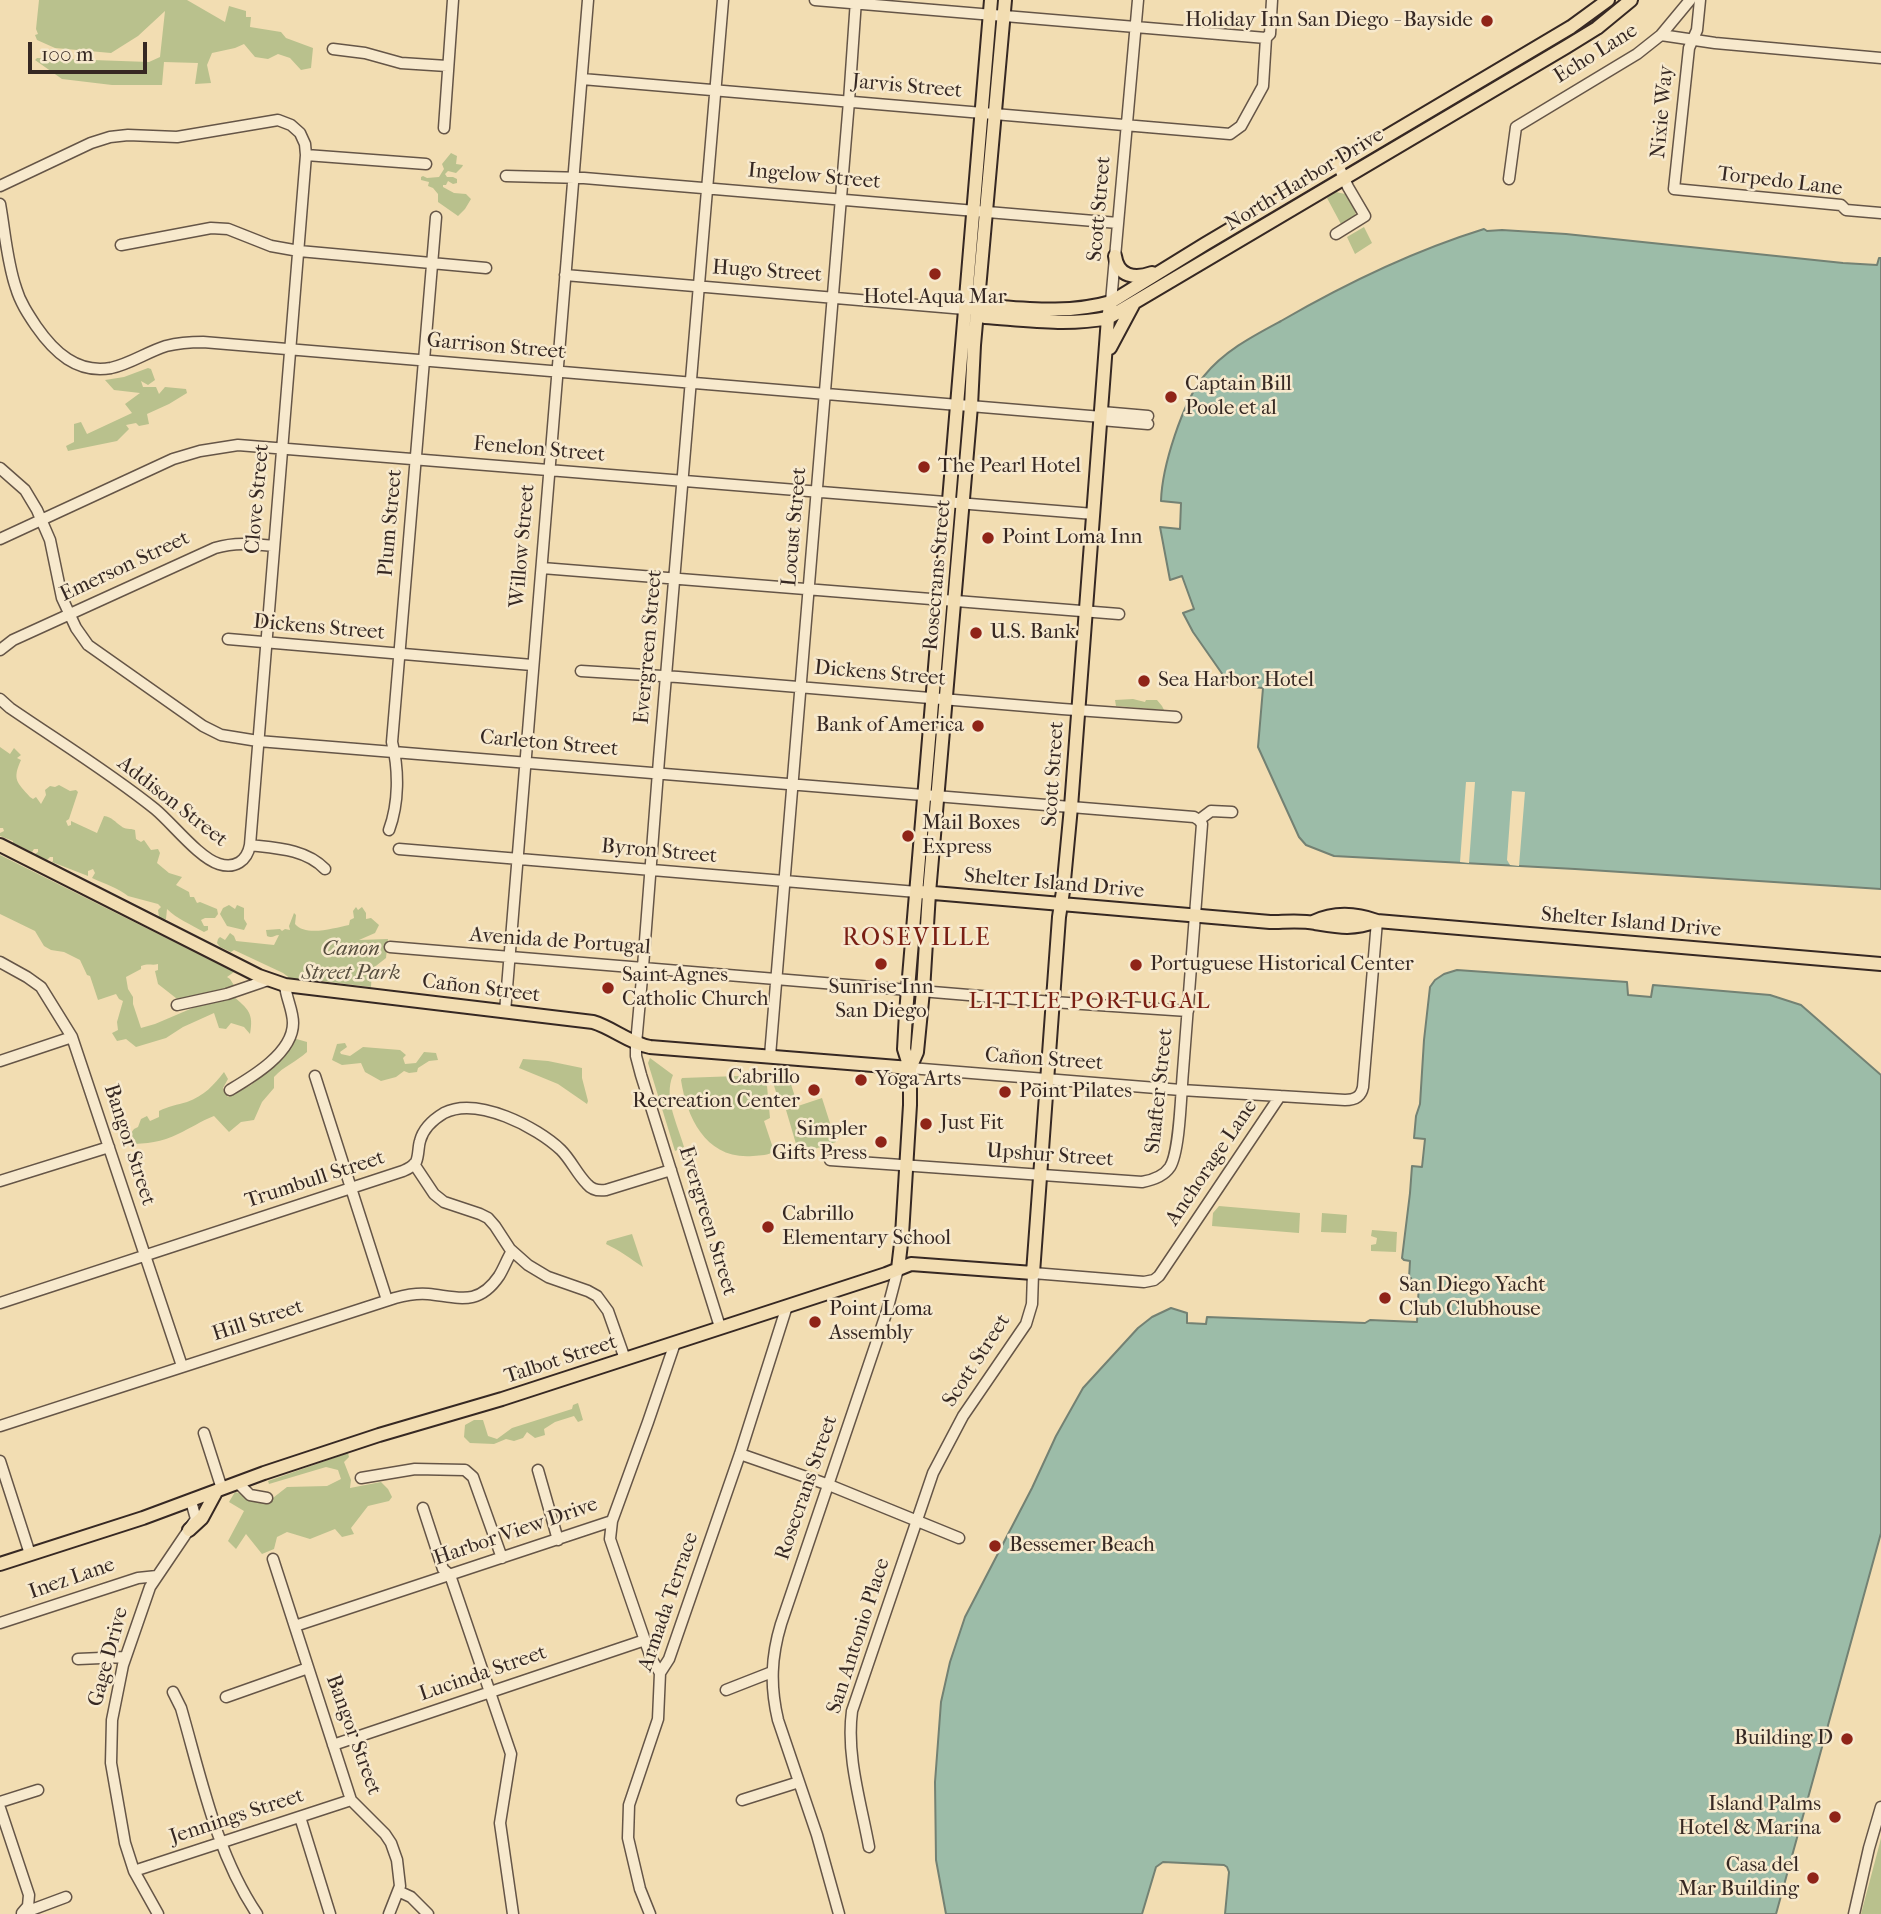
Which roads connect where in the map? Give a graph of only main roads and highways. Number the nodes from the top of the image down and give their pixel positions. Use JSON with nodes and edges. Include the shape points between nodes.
{"nodes":[{"id":1,"x":991,"y":0,"type":"edge"},
{"id":2,"x":1004,"y":0,"type":"edge"},
{"id":3,"x":1608,"y":0,"type":"edge"},
{"id":4,"x":1629,"y":0,"type":"edge"},
{"id":5,"x":1115,"y":257,"type":"road end"},
{"id":6,"x":1166,"y":268,"type":"junction"},
{"id":7,"x":1111,"y":302,"type":"junction"},
{"id":8,"x":1134,"y":303,"type":"junction"},
{"id":9,"x":965,"y":309,"type":"junction"},
{"id":10,"x":979,"y":310,"type":"junction"},
{"id":11,"x":1108,"y":318,"type":"junction"},
{"id":12,"x":1106,"y":365,"type":"junction"},
{"id":13,"x":0,"y":845,"type":"edge"},
{"id":14,"x":923,"y":892,"type":"junction"},
{"id":15,"x":1061,"y":904,"type":"junction"},
{"id":16,"x":1881,"y":964,"type":"edge"},
{"id":17,"x":910,"y":1068,"type":"junction"},
{"id":18,"x":898,"y":1269,"type":"junction"},
{"id":19,"x":1034,"y":1273,"type":"joint"},
{"id":20,"x":219,"y":1490,"type":"junction"},
{"id":21,"x":173,"y":1507,"type":"junction"},
{"id":22,"x":0,"y":1564,"type":"edge"}],
"edges":[{"from":1,"to":9,"type":"main road","name":"Rosecrans Street"},
{"from":2,"to":10,"type":"main road","name":"Rosecrans Street"},
{"from":3,"to":6,"type":"main road","name":"North Harbor Drive","via":[[1571,27]]},
{"from":4,"to":8,"type":"main road","name":"North Harbor Drive","via":[[1574,42]]},
{"from":5,"to":6,"type":"main road","via":[[1120,270],[1130,276]]},
{"from":6,"to":7,"type":"main road","name":"North Harbor Drive"},
{"from":7,"to":10,"type":"main road","name":"North Harbor Drive","via":[[1062,311],[986,306]]},
{"from":7,"to":11,"type":"main road","name":"Scott Street"},
{"from":8,"to":11,"type":"main road","name":"North Harbor Drive"},
{"from":8,"to":12,"type":"main road","via":[[1115,336]]},
{"from":9,"to":10,"type":"main road","name":"North Harbor Drive"},
{"from":9,"to":14,"type":"main road","name":"Rosecrans Street","via":[[925,795]]},
{"from":10,"to":11,"type":"main road","name":"North Harbor Drive","via":[[985,317],[1057,323]]},
{"from":10,"to":14,"type":"main road","name":"Rosecrans Street","via":[[939,796]]},
{"from":11,"to":12,"type":"main road","name":"Scott Street"},
{"from":12,"to":15,"type":"main road","name":"Scott Street"},
{"from":13,"to":17,"type":"main road","name":"Cañon Street","via":[[285,985],[593,1022],[636,1044]]},
{"from":14,"to":15,"type":"main road","name":"Shelter Island Drive"},
{"from":14,"to":17,"type":"main road","name":"Rosecrans Street","via":[[923,991],[917,1052]]},
{"from":14,"to":17,"type":"main road","name":"Rosecrans Street","via":[[908,990],[904,1049]]},
{"from":15,"to":16,"type":"main road","name":"Shelter Island Drive","via":[[1334,927],[1377,921]]},
{"from":15,"to":19,"type":"main road","name":"Scott Street"},
{"from":17,"to":18,"type":"main road","name":"Rosecrans Street"},
{"from":18,"to":19,"type":"main road","name":"Talbot Street","via":[[911,1264]]},
{"from":18,"to":20,"type":"main road","name":"Talbot Street"},
{"from":20,"to":21,"type":"main road","name":"Talbot Street"},
{"from":20,"to":21,"type":"main road","via":[[189,1530],[187,1516]]},
{"from":21,"to":22,"type":"main road","name":"Talbot Street"}]}
